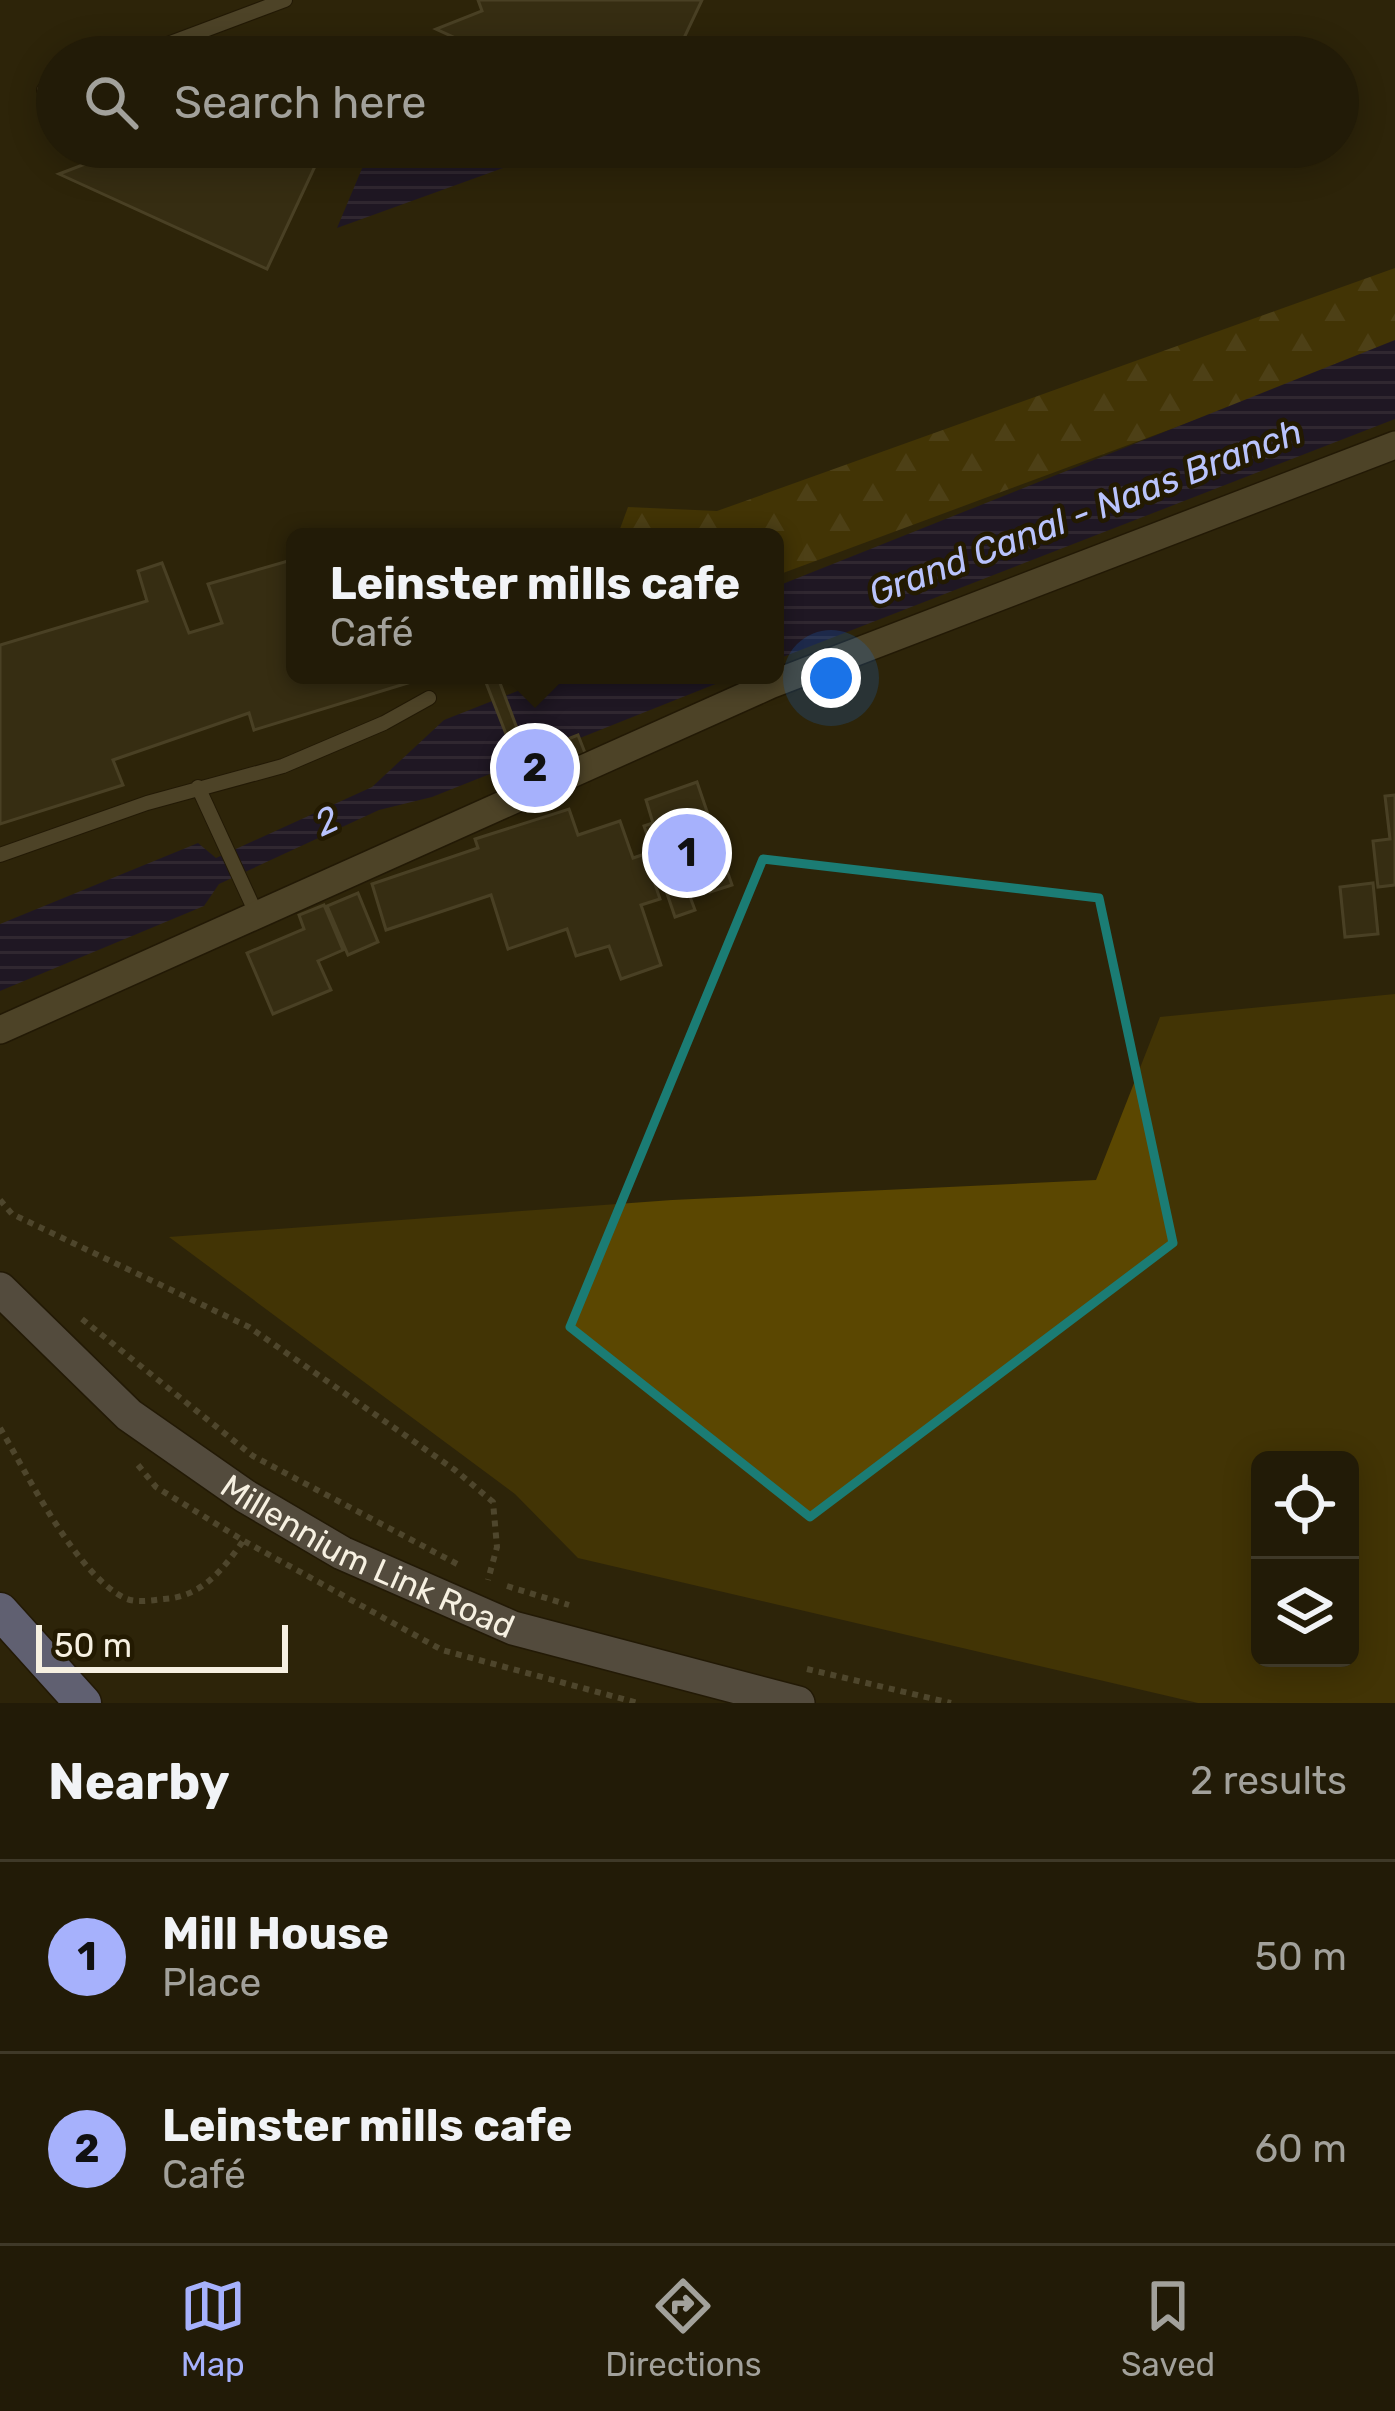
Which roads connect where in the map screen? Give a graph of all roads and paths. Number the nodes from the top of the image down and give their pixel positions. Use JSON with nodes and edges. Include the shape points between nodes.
{"nodes":[{"id":1,"x":285,"y":0,"type":"edge"},
{"id":2,"x":189,"y":36,"type":"edge"},
{"id":3,"x":1395,"y":446,"type":"edge"},
{"id":4,"x":784,"y":681,"type":"edge"},
{"id":5,"x":775,"y":684,"type":"edge"},
{"id":6,"x":429,"y":698,"type":"dead end"},
{"id":7,"x":198,"y":788,"type":"junction"},
{"id":8,"x":0,"y":855,"type":"edge"},
{"id":9,"x":256,"y":913,"type":"junction"},
{"id":10,"x":0,"y":1030,"type":"edge"},
{"id":11,"x":0,"y":1200,"type":"edge"},
{"id":12,"x":0,"y":1289,"type":"edge"},
{"id":13,"x":72,"y":1311,"type":"dead end"},
{"id":14,"x":0,"y":1428,"type":"edge"},
{"id":15,"x":244,"y":1541,"type":"dead end"},
{"id":16,"x":468,"y":1570,"type":"dead end"},
{"id":17,"x":573,"y":1606,"type":"dead end"},
{"id":18,"x":0,"y":1612,"type":"edge"},
{"id":19,"x":793,"y":1666,"type":"dead end"},
{"id":20,"x":83,"y":1703,"type":"edge"},
{"id":21,"x":798,"y":1703,"type":"edge"},
{"id":22,"x":951,"y":1703,"type":"edge"}],
"edges":[{"from":1,"to":2,"type":"lane"},
{"from":3,"to":4,"type":"street"},
{"from":5,"to":9,"type":"street"},
{"from":6,"to":7,"type":"lane","via":[[283,766]]},
{"from":7,"to":8,"type":"lane"},
{"from":7,"to":9,"type":"lane"},
{"from":9,"to":10,"type":"street"},
{"from":11,"to":17,"type":"path","via":[[12,1214],[249,1327],[455,1471],[493,1502],[497,1546],[488,1580]]},
{"from":12,"to":21,"type":"main road","name":"Millennium Link Road","via":[[129,1415],[342,1553],[513,1628]]},
{"from":13,"to":16,"type":"path","via":[[253,1456]]},
{"from":14,"to":15,"type":"path","via":[[61,1531],[102,1582],[131,1601],[184,1598],[219,1574]]},
{"from":18,"to":20,"type":"highway"},
{"from":19,"to":22,"type":"path"}]}
